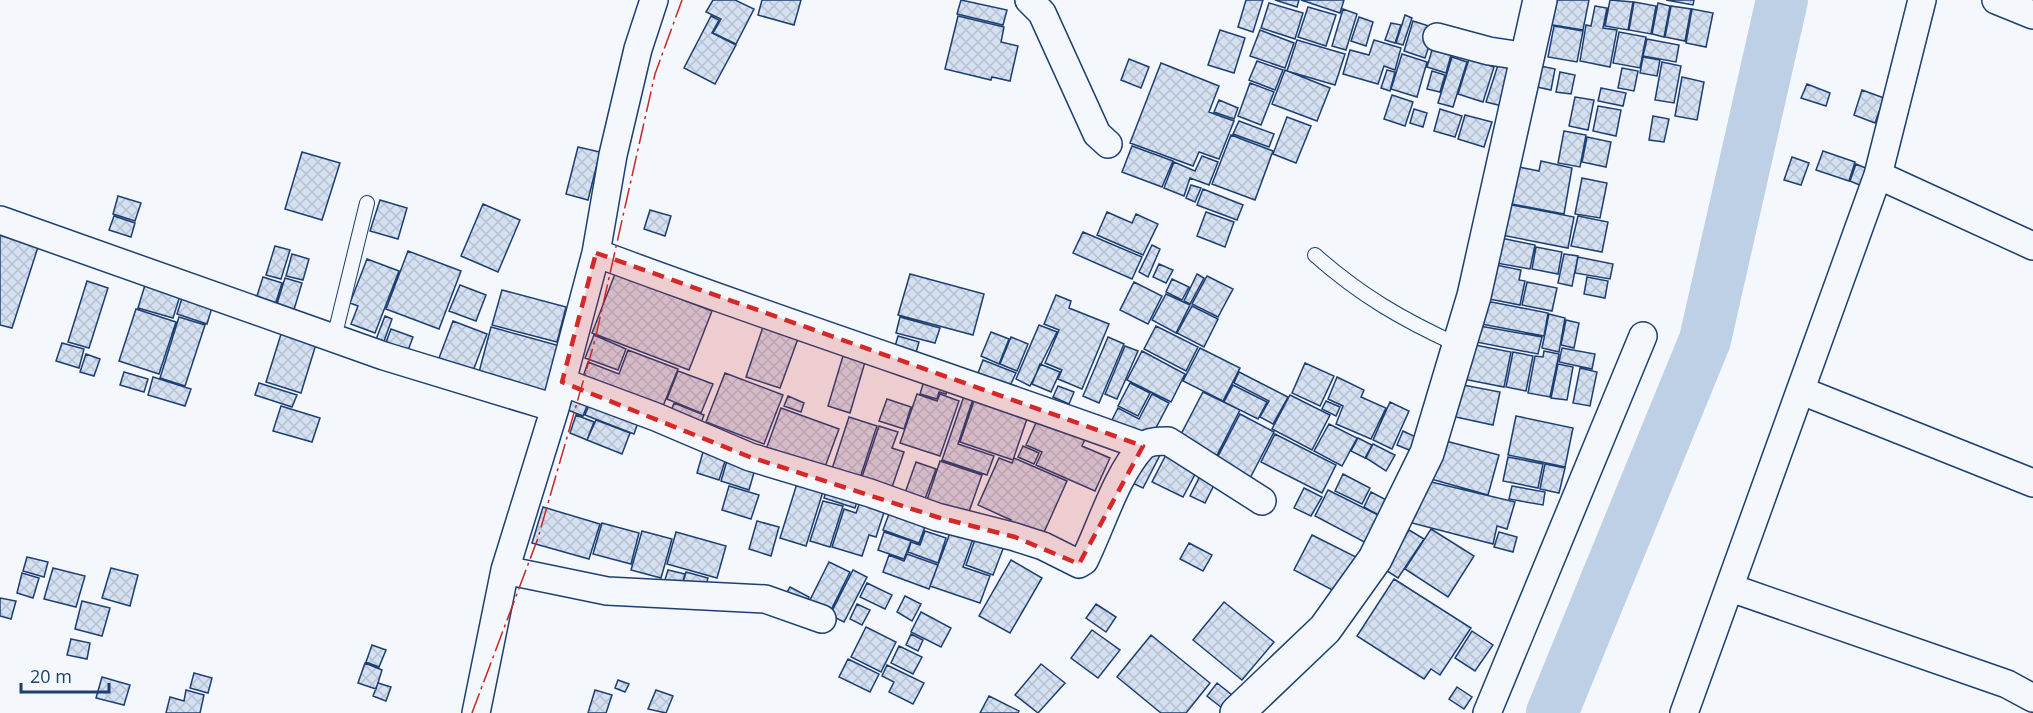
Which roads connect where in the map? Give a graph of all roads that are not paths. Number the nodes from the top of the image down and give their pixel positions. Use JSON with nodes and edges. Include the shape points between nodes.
{"nodes":[{"id":1,"x":654,"y":0,"type":"edge"},
{"id":2,"x":1029,"y":0,"type":"edge"},
{"id":3,"x":1540,"y":0,"type":"edge"},
{"id":4,"x":1922,"y":0,"type":"edge"},
{"id":5,"x":1996,"y":0,"type":"edge"},
{"id":6,"x":2033,"y":15,"type":"edge"},
{"id":7,"x":1437,"y":37,"type":"dead end"},
{"id":8,"x":1529,"y":57,"type":"junction"},
{"id":9,"x":1108,"y":144,"type":"dead end"},
{"id":10,"x":1878,"y":175,"type":"junction"},
{"id":11,"x":367,"y":204,"type":"dead end"},
{"id":12,"x":0,"y":220,"type":"edge"},
{"id":13,"x":2033,"y":246,"type":"edge"},
{"id":14,"x":596,"y":254,"type":"junction"},
{"id":15,"x":1315,"y":255,"type":"dead end"},
{"id":16,"x":1643,"y":336,"type":"dead end"},
{"id":17,"x":334,"y":338,"type":"junction"},
{"id":18,"x":1458,"y":345,"type":"junction"},
{"id":19,"x":1802,"y":391,"type":"junction"},
{"id":20,"x":558,"y":395,"type":"junction"},
{"id":21,"x":1143,"y":446,"type":"junction"},
{"id":22,"x":2033,"y":483,"type":"edge"},
{"id":23,"x":1262,"y":501,"type":"dead end"},
{"id":24,"x":505,"y":570,"type":"junction"},
{"id":25,"x":1731,"y":588,"type":"junction"},
{"id":26,"x":822,"y":619,"type":"dead end"},
{"id":27,"x":2033,"y":698,"type":"edge"},
{"id":28,"x":476,"y":713,"type":"edge"},
{"id":29,"x":1237,"y":713,"type":"edge"},
{"id":30,"x":1487,"y":713,"type":"edge"},
{"id":31,"x":1684,"y":713,"type":"edge"}],
"edges":[{"from":1,"to":14,"type":"street","via":[[615,144]]},
{"from":2,"to":9,"type":"street","via":[[1042,13],[1097,134]]},
{"from":3,"to":8,"type":"street"},
{"from":4,"to":10,"type":"street"},
{"from":5,"to":6,"type":"street"},
{"from":7,"to":8,"type":"street"},
{"from":8,"to":18,"type":"street","via":[[1474,296]]},
{"from":10,"to":13,"type":"street"},
{"from":10,"to":19,"type":"street"},
{"from":11,"to":17,"type":"lane"},
{"from":12,"to":17,"type":"street"},
{"from":14,"to":20,"type":"street"},
{"from":14,"to":21,"type":"street"},
{"from":15,"to":18,"type":"lane","via":[[1351,286],[1406,322]]},
{"from":16,"to":30,"type":"street"},
{"from":17,"to":20,"type":"street","via":[[384,356]]},
{"from":18,"to":29,"type":"street","via":[[1427,453],[1375,560],[1325,630]]},
{"from":19,"to":22,"type":"street"},
{"from":19,"to":25,"type":"street"},
{"from":20,"to":21,"type":"street","via":[[656,417],[750,457],[937,517],[1043,546],[1079,564]]},
{"from":20,"to":24,"type":"street"},
{"from":21,"to":23,"type":"street","via":[[1168,441]]},
{"from":24,"to":26,"type":"street","via":[[607,591],[765,599]]},
{"from":24,"to":28,"type":"street"},
{"from":25,"to":27,"type":"street","via":[[2007,684]]},
{"from":25,"to":31,"type":"street"}]}
